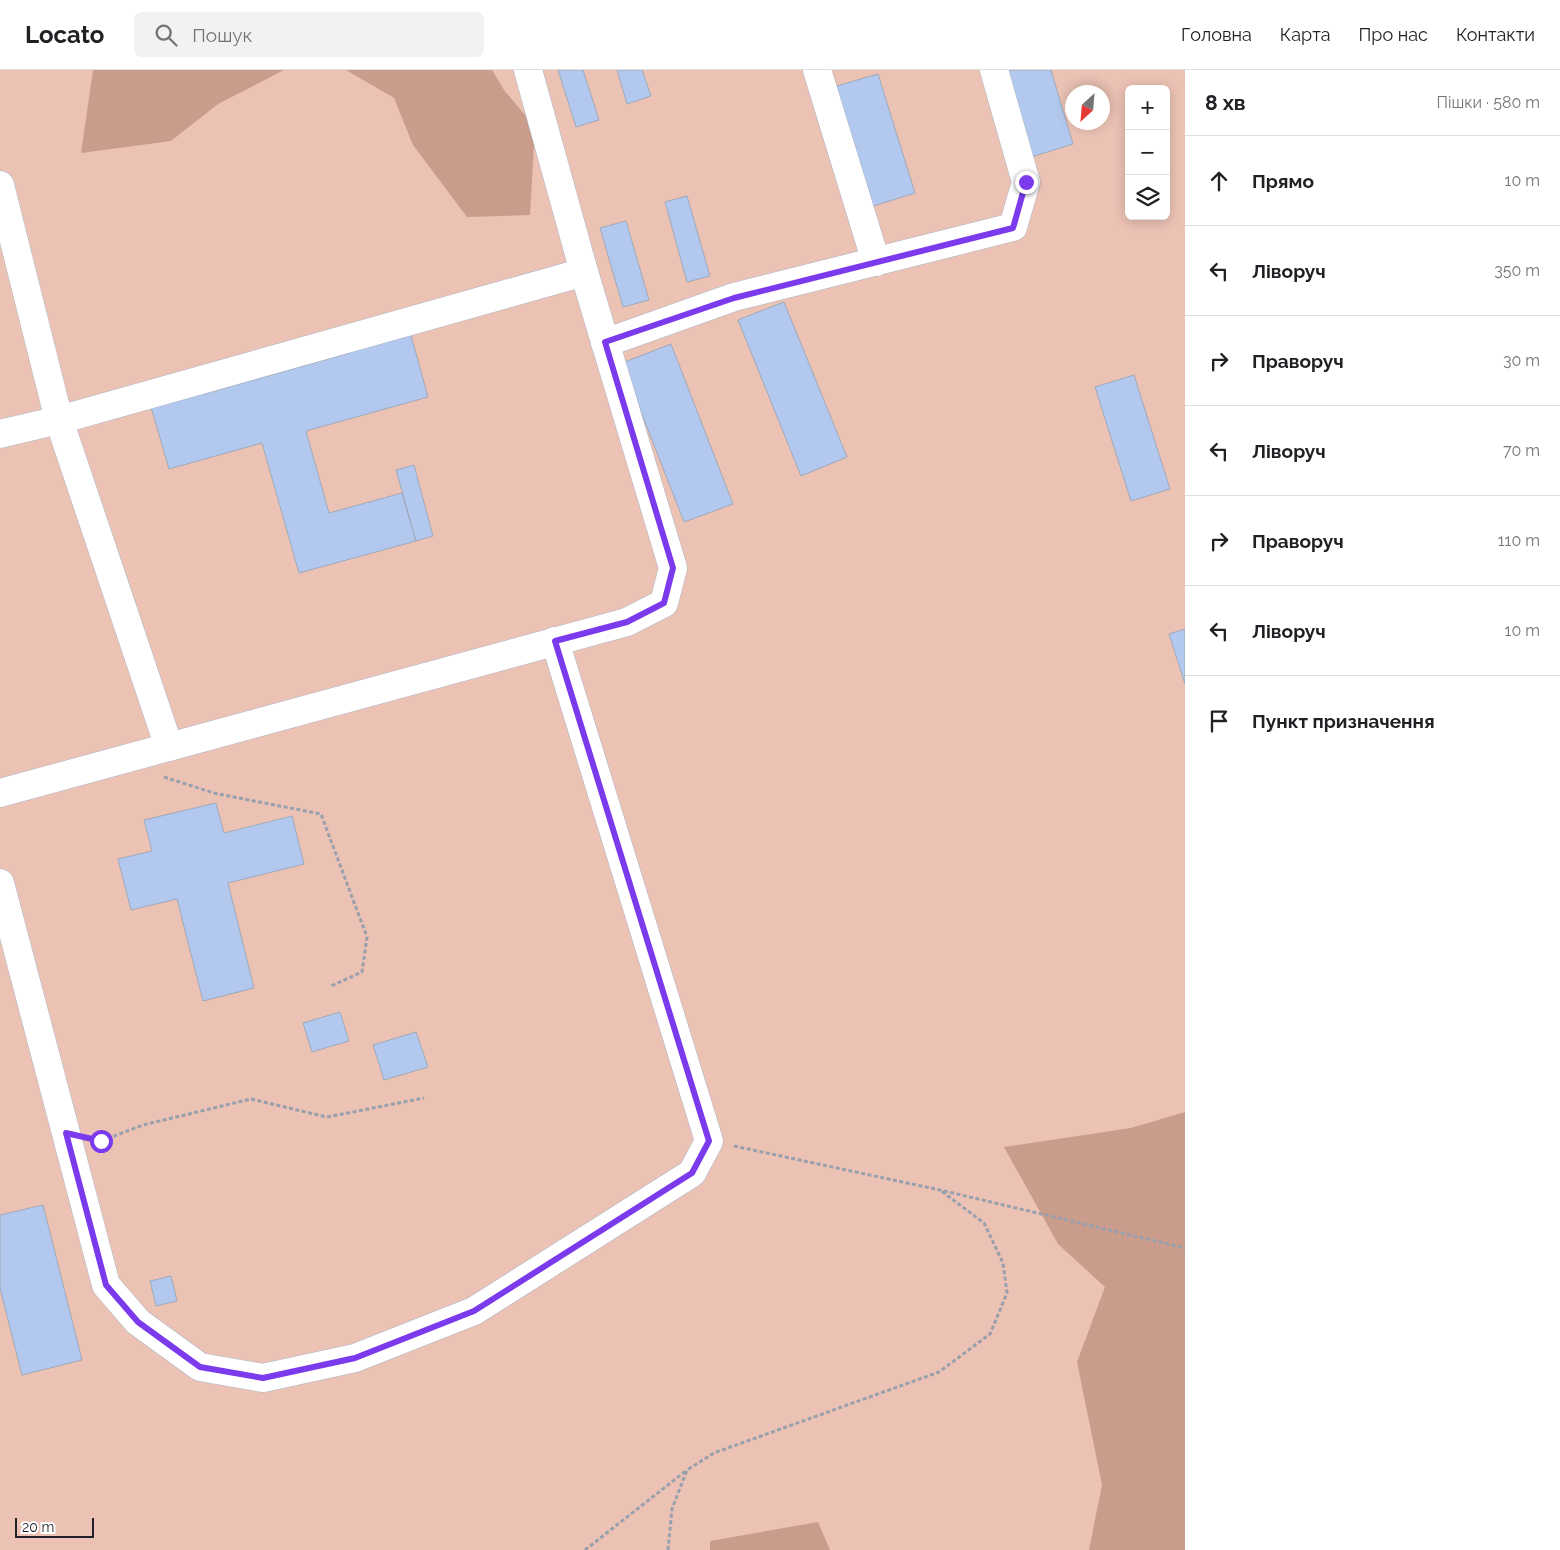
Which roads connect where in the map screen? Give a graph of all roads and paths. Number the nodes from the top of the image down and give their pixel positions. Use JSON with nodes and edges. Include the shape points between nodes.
{"nodes":[{"id":1,"x":528,"y":70,"type":"edge"},
{"id":2,"x":817,"y":70,"type":"edge"},
{"id":3,"x":994,"y":70,"type":"edge"},
{"id":4,"x":0,"y":185,"type":"edge"},
{"id":5,"x":876,"y":262,"type":"junction"},
{"id":6,"x":584,"y":272,"type":"junction"},
{"id":7,"x":605,"y":342,"type":"junction"},
{"id":8,"x":59,"y":420,"type":"junction"},
{"id":9,"x":0,"y":434,"type":"edge"},
{"id":10,"x":555,"y":641,"type":"junction"},
{"id":11,"x":169,"y":747,"type":"junction"},
{"id":12,"x":159,"y":775,"type":"dead end"},
{"id":13,"x":0,"y":793,"type":"edge"},
{"id":14,"x":0,"y":883,"type":"edge"},
{"id":15,"x":331,"y":986,"type":"dead end"},
{"id":16,"x":424,"y":1098,"type":"dead end"},
{"id":17,"x":66,"y":1133,"type":"junction"},
{"id":18,"x":709,"y":1141,"type":"junction"},
{"id":19,"x":940,"y":1190,"type":"junction"},
{"id":20,"x":1185,"y":1248,"type":"edge"},
{"id":21,"x":687,"y":1470,"type":"junction"},
{"id":22,"x":585,"y":1550,"type":"edge"},
{"id":23,"x":668,"y":1550,"type":"edge"}],
"edges":[{"from":1,"to":6,"type":"lane"},
{"from":2,"to":5,"type":"lane"},
{"from":3,"to":5,"type":"lane","via":[[1026,182],[1013,228]]},
{"from":4,"to":8,"type":"lane"},
{"from":5,"to":7,"type":"lane","via":[[734,298]]},
{"from":6,"to":7,"type":"lane"},
{"from":6,"to":8,"type":"lane"},
{"from":7,"to":10,"type":"lane","via":[[673,568],[664,603],[627,622]]},
{"from":8,"to":9,"type":"lane"},
{"from":8,"to":11,"type":"lane"},
{"from":10,"to":11,"type":"lane"},
{"from":10,"to":18,"type":"lane"},
{"from":11,"to":13,"type":"lane"},
{"from":12,"to":15,"type":"path","via":[[214,793],[321,814],[367,937],[362,972]]},
{"from":14,"to":17,"type":"lane"},
{"from":16,"to":17,"type":"path","via":[[327,1117],[252,1098],[143,1125],[101,1141]]},
{"from":17,"to":18,"type":"lane","via":[[106,1285],[138,1322],[200,1367],[263,1378],[355,1358],[474,1311],[692,1173]]},
{"from":18,"to":19,"type":"path"},
{"from":19,"to":20,"type":"path"},
{"from":19,"to":21,"type":"path","via":[[984,1223],[1003,1262],[1007,1293],[990,1334],[939,1372],[714,1453]]},
{"from":21,"to":22,"type":"path"},
{"from":21,"to":23,"type":"path","via":[[672,1509]]}]}
